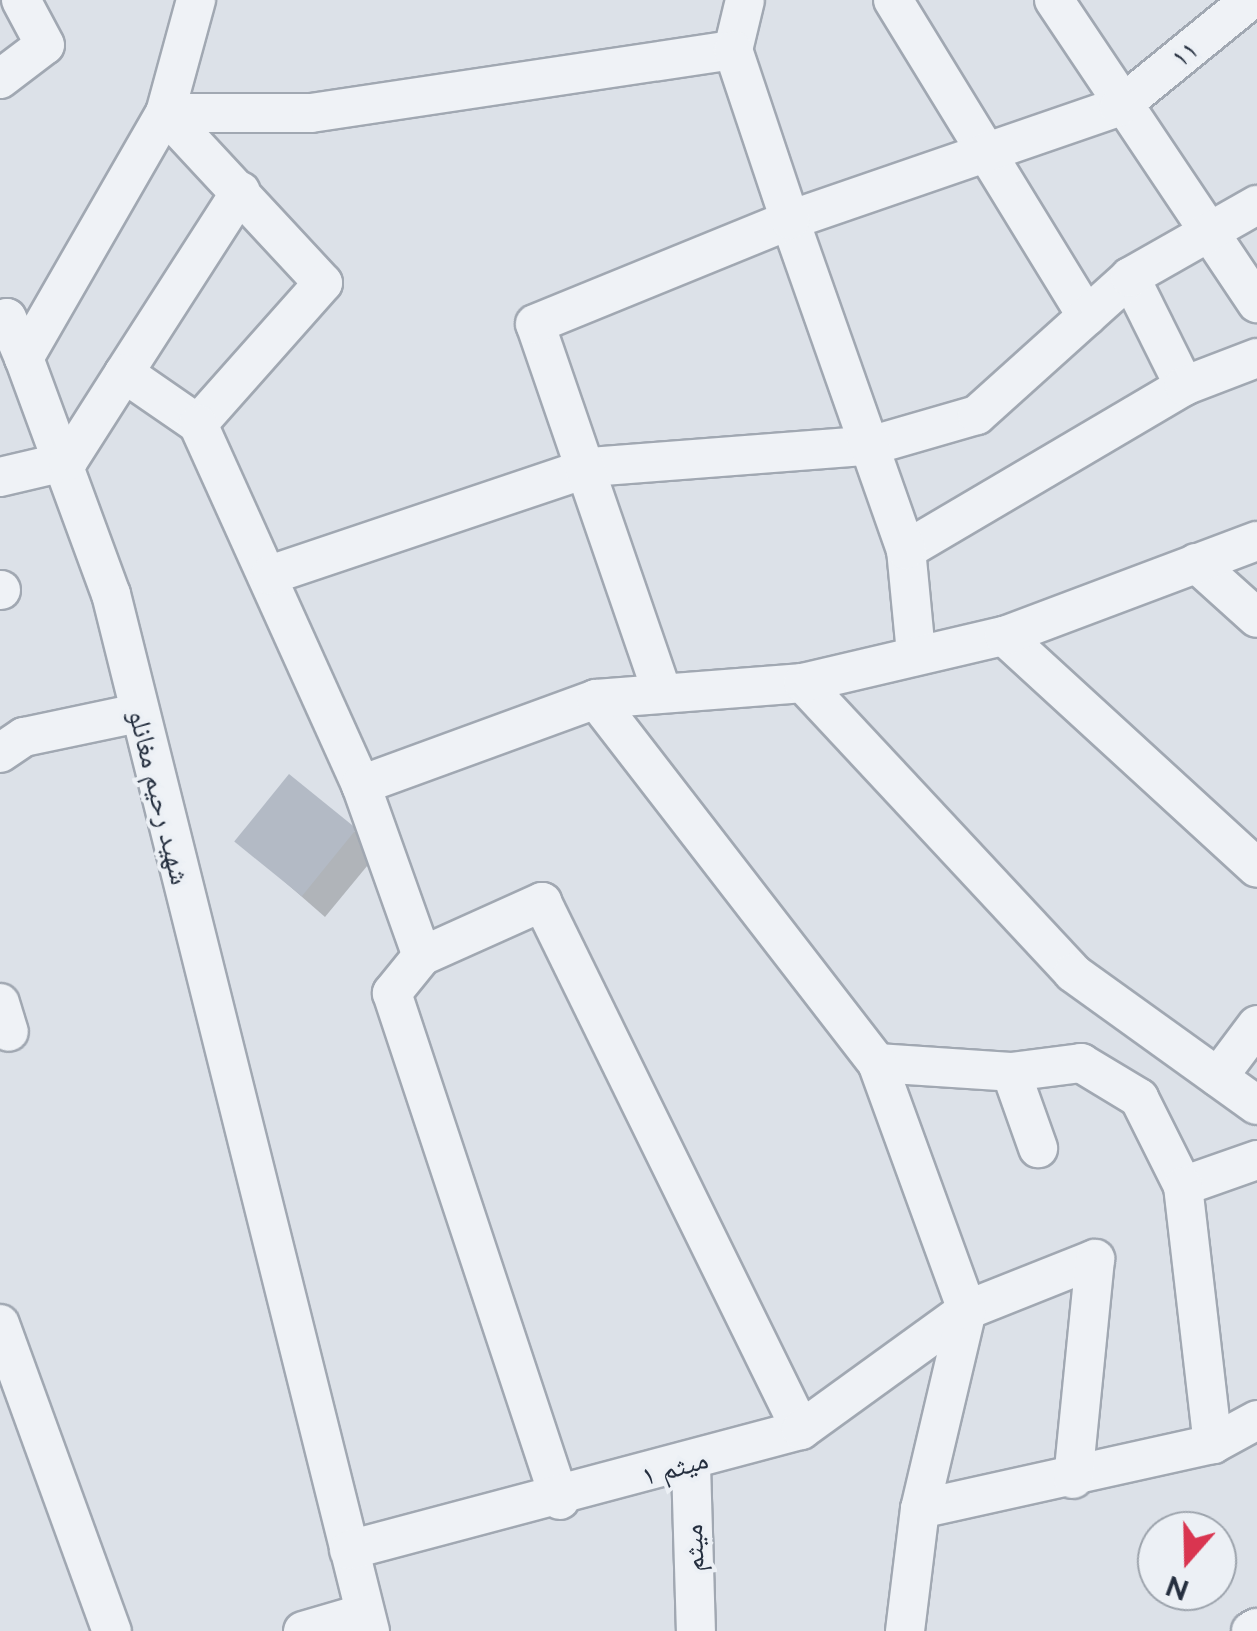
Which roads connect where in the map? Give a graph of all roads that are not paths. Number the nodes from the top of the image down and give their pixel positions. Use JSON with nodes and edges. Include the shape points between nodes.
{"nodes":[{"id":1,"x":21,"y":0,"type":"edge"},
{"id":2,"x":196,"y":0,"type":"edge"},
{"id":3,"x":745,"y":0,"type":"edge"},
{"id":4,"x":893,"y":0,"type":"edge"},
{"id":5,"x":1054,"y":0,"type":"edge"},
{"id":6,"x":1250,"y":0,"type":"edge"},
{"id":7,"x":733,"y":50,"type":"junction"},
{"id":8,"x":0,"y":79,"type":"edge"},
{"id":9,"x":1120,"y":108,"type":"junction"},
{"id":10,"x":165,"y":112,"type":"junction"},
{"id":11,"x":989,"y":152,"type":"junction"},
{"id":12,"x":241,"y":190,"type":"junction"},
{"id":13,"x":1257,"y":205,"type":"edge"},
{"id":14,"x":790,"y":220,"type":"junction"},
{"id":15,"x":1212,"y":231,"type":"junction"},
{"id":16,"x":1130,"y":277,"type":"junction"},
{"id":17,"x":1257,"y":303,"type":"edge"},
{"id":18,"x":2,"y":312,"type":"edge"},
{"id":19,"x":1087,"y":316,"type":"junction"},
{"id":20,"x":24,"y":358,"type":"junction"},
{"id":21,"x":1257,"y":358,"type":"edge"},
{"id":22,"x":124,"y":373,"type":"junction"},
{"id":23,"x":1184,"y":386,"type":"junction"},
{"id":24,"x":198,"y":424,"type":"junction"},
{"id":25,"x":873,"y":445,"type":"junction"},
{"id":26,"x":68,"y":461,"type":"junction"},
{"id":27,"x":590,"y":467,"type":"junction"},
{"id":28,"x":0,"y":477,"type":"edge"},
{"id":29,"x":1257,"y":542,"type":"edge"},
{"id":30,"x":906,"y":550,"type":"junction"},
{"id":31,"x":1196,"y":563,"type":"junction"},
{"id":32,"x":270,"y":575,"type":"junction"},
{"id":33,"x":1257,"y":618,"type":"edge"},
{"id":34,"x":1004,"y":636,"type":"junction"},
{"id":35,"x":916,"y":653,"type":"junction"},
{"id":36,"x":803,"y":683,"type":"junction"},
{"id":37,"x":662,"y":692,"type":"junction"},
{"id":38,"x":596,"y":698,"type":"junction"},
{"id":39,"x":138,"y":712,"type":"junction"},
{"id":40,"x":0,"y":753,"type":"edge"},
{"id":41,"x":361,"y":785,"type":"junction"},
{"id":42,"x":1257,"y":868,"type":"edge"},
{"id":43,"x":422,"y":956,"type":"junction"},
{"id":44,"x":1257,"y":1025,"type":"edge"},
{"id":45,"x":877,"y":1063,"type":"junction"},
{"id":46,"x":1011,"y":1072,"type":"junction"},
{"id":47,"x":1218,"y":1077,"type":"junction"},
{"id":48,"x":1257,"y":1105,"type":"edge"},
{"id":49,"x":1038,"y":1148,"type":"dead end"},
{"id":50,"x":1257,"y":1160,"type":"edge"},
{"id":51,"x":1183,"y":1186,"type":"junction"},
{"id":52,"x":967,"y":1310,"type":"junction"},
{"id":53,"x":0,"y":1324,"type":"edge"},
{"id":54,"x":1257,"y":1420,"type":"edge"},
{"id":55,"x":801,"y":1430,"type":"junction"},
{"id":56,"x":1213,"y":1444,"type":"junction"},
{"id":57,"x":691,"y":1465,"type":"junction"},
{"id":58,"x":1073,"y":1478,"type":"junction"},
{"id":59,"x":560,"y":1500,"type":"junction"},
{"id":60,"x":920,"y":1509,"type":"junction"},
{"id":61,"x":349,"y":1550,"type":"junction"},
{"id":62,"x":367,"y":1622,"type":"edge"},
{"id":63,"x":112,"y":1631,"type":"edge"},
{"id":64,"x":303,"y":1631,"type":"edge"},
{"id":65,"x":696,"y":1631,"type":"edge"},
{"id":66,"x":905,"y":1631,"type":"edge"}],
"edges":[{"from":1,"to":8,"type":"street","via":[[45,45]]},
{"from":2,"to":10,"type":"street"},
{"from":3,"to":7,"type":"street"},
{"from":4,"to":11,"type":"street"},
{"from":5,"to":9,"type":"street"},
{"from":6,"to":9,"type":"street","name":"۱۱"},
{"from":7,"to":10,"type":"street","via":[[311,113]]},
{"from":7,"to":14,"type":"street"},
{"from":9,"to":11,"type":"street"},
{"from":9,"to":15,"type":"street"},
{"from":10,"to":12,"type":"street"},
{"from":10,"to":20,"type":"street"},
{"from":11,"to":14,"type":"street"},
{"from":11,"to":19,"type":"street"},
{"from":12,"to":22,"type":"street"},
{"from":12,"to":24,"type":"street","via":[[323,283]]},
{"from":13,"to":15,"type":"street"},
{"from":14,"to":25,"type":"street"},
{"from":14,"to":27,"type":"street","via":[[535,324]]},
{"from":15,"to":16,"type":"street"},
{"from":15,"to":17,"type":"street"},
{"from":16,"to":19,"type":"street"},
{"from":16,"to":23,"type":"street"},
{"from":18,"to":20,"type":"street","name":"شهید رحیم مغانلو"},
{"from":19,"to":25,"type":"street","via":[[977,416]]},
{"from":20,"to":26,"type":"street","name":"شهید رحیم مغانلو"},
{"from":21,"to":23,"type":"street"},
{"from":22,"to":24,"type":"street"},
{"from":22,"to":26,"type":"street"},
{"from":23,"to":30,"type":"street"},
{"from":24,"to":32,"type":"street"},
{"from":25,"to":27,"type":"street"},
{"from":25,"to":30,"type":"street"},
{"from":26,"to":28,"type":"street"},
{"from":26,"to":39,"type":"street","name":"شهید رحیم مغانلو"},
{"from":27,"to":32,"type":"street"},
{"from":27,"to":37,"type":"street"},
{"from":29,"to":31,"type":"street"},
{"from":30,"to":35,"type":"street"},
{"from":31,"to":33,"type":"street"},
{"from":31,"to":34,"type":"street"},
{"from":32,"to":41,"type":"street"},
{"from":34,"to":35,"type":"street"},
{"from":34,"to":42,"type":"street"},
{"from":35,"to":36,"type":"street"},
{"from":36,"to":37,"type":"street"},
{"from":36,"to":47,"type":"street","via":[[1073,973]]},
{"from":37,"to":38,"type":"street"},
{"from":38,"to":41,"type":"street"},
{"from":38,"to":45,"type":"street"},
{"from":39,"to":40,"type":"street","via":[[24,737]]},
{"from":39,"to":61,"type":"street","name":"شهید رحیم مغانلو"},
{"from":41,"to":43,"type":"street"},
{"from":43,"to":55,"type":"street","via":[[542,902]]},
{"from":43,"to":59,"type":"street","via":[[392,993]]},
{"from":44,"to":47,"type":"street"},
{"from":45,"to":46,"type":"street"},
{"from":45,"to":52,"type":"street"},
{"from":46,"to":49,"type":"street"},
{"from":46,"to":51,"type":"street","via":[[1081,1063],[1139,1098]]},
{"from":47,"to":48,"type":"street"},
{"from":50,"to":51,"type":"street"},
{"from":51,"to":56,"type":"street"},
{"from":52,"to":55,"type":"street","name":"۱ میثم"},
{"from":52,"to":58,"type":"street","name":"۱ میثم","via":[[1094,1259]]},
{"from":52,"to":60,"type":"street"},
{"from":53,"to":63,"type":"street"},
{"from":54,"to":56,"type":"street"},
{"from":55,"to":57,"type":"street","name":"۱ میثم"},
{"from":56,"to":58,"type":"street"},
{"from":57,"to":59,"type":"street","name":"۱ میثم"},
{"from":57,"to":65,"type":"street","name":"میثم"},
{"from":58,"to":60,"type":"street"},
{"from":59,"to":61,"type":"street","name":"۱ میثم"},
{"from":60,"to":66,"type":"street"},
{"from":61,"to":62,"type":"street","name":"شهید رحیم مغانلو"},
{"from":62,"to":64,"type":"street"}]}
